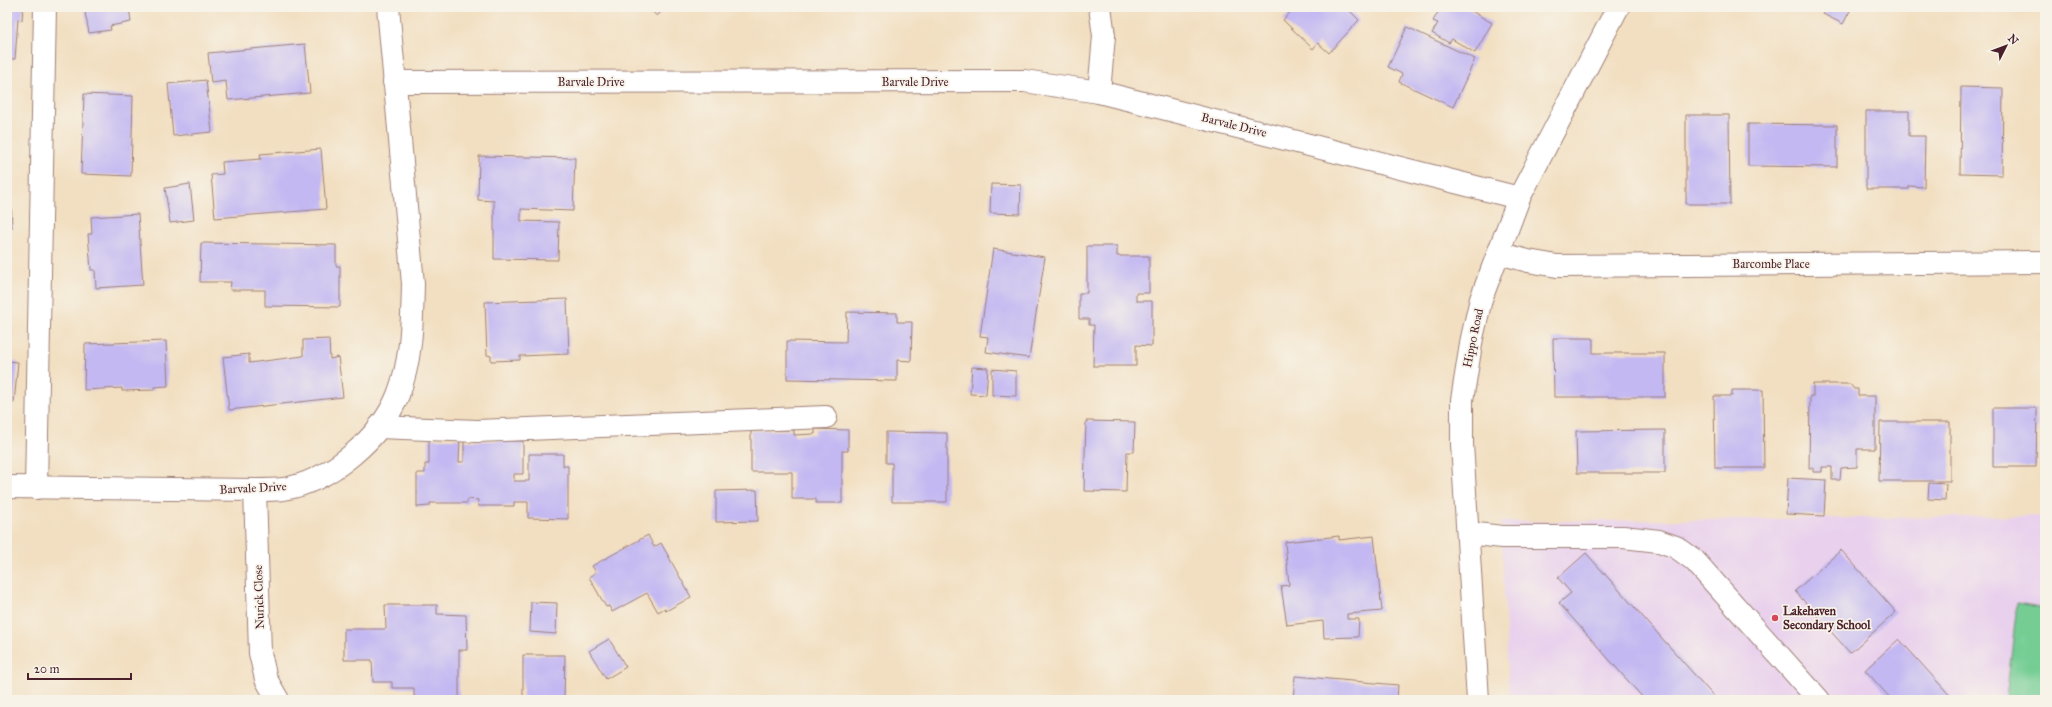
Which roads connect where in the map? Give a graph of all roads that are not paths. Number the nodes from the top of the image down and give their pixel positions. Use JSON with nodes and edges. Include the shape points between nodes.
{"nodes":[{"id":1,"x":45,"y":7,"type":"edge"},
{"id":2,"x":388,"y":7,"type":"edge"},
{"id":3,"x":1100,"y":7,"type":"edge"},
{"id":4,"x":1618,"y":7,"type":"edge"},
{"id":5,"x":394,"y":82,"type":"junction"},
{"id":6,"x":1099,"y":92,"type":"junction"},
{"id":7,"x":1519,"y":198,"type":"junction"},
{"id":8,"x":1499,"y":253,"type":"junction"},
{"id":9,"x":2045,"y":262,"type":"edge"},
{"id":10,"x":826,"y":417,"type":"dead end"},
{"id":11,"x":379,"y":427,"type":"junction"},
{"id":12,"x":7,"y":487,"type":"edge"},
{"id":13,"x":36,"y":488,"type":"junction"},
{"id":14,"x":255,"y":490,"type":"junction"},
{"id":15,"x":1468,"y":533,"type":"junction"},
{"id":16,"x":278,"y":700,"type":"edge"},
{"id":17,"x":1478,"y":700,"type":"edge"},
{"id":18,"x":1818,"y":700,"type":"edge"}],
"edges":[{"from":1,"to":13,"type":"street"},
{"from":2,"to":5,"type":"street"},
{"from":3,"to":6,"type":"street","via":[[1104,36]]},
{"from":4,"to":7,"type":"street","name":"Hippo Road"},
{"from":5,"to":6,"type":"street","name":"Barvale Drive","via":[[1024,81]]},
{"from":5,"to":11,"type":"street","name":"Barvale Drive","via":[[413,284],[412,321],[409,357],[398,395]]},
{"from":6,"to":7,"type":"street","name":"Barvale Drive"},
{"from":7,"to":8,"type":"street","name":"Hippo Road"},
{"from":8,"to":9,"type":"street","name":"Barcombe Place","via":[[1557,266]]},
{"from":8,"to":15,"type":"street","name":"Hippo Road","via":[[1482,299],[1472,338],[1462,400]]},
{"from":10,"to":11,"type":"street","via":[[477,430]]},
{"from":11,"to":14,"type":"street","name":"Barvale Drive","via":[[365,444],[340,465],[309,481],[283,489]]},
{"from":12,"to":13,"type":"street","name":"Barvale Drive"},
{"from":13,"to":14,"type":"street","name":"Barvale Drive"},
{"from":14,"to":16,"type":"street","name":"Nurick Close","via":[[260,653],[266,679]]},
{"from":15,"to":17,"type":"street","name":"Hippo Road"},
{"from":15,"to":18,"type":"street","via":[[1502,537],[1623,537],[1659,541],[1676,547],[1694,560]]}]}
